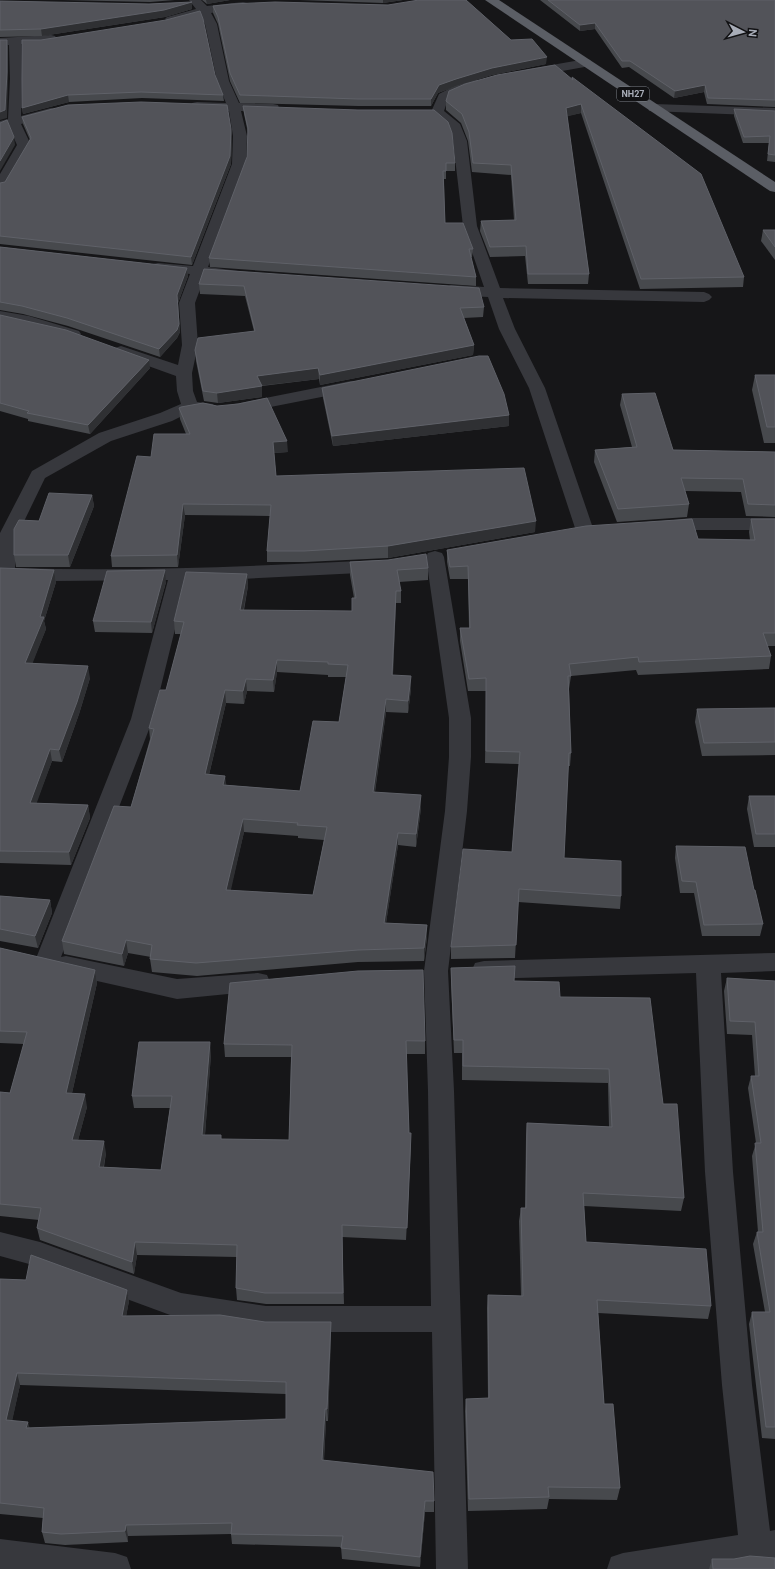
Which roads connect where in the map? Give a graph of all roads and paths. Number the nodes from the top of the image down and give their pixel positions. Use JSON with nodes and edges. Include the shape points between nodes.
{"nodes":[{"id":1,"x":491,"y":0,"type":"edge"},
{"id":2,"x":181,"y":4,"type":"edge"},
{"id":3,"x":199,"y":4,"type":"edge"},
{"id":4,"x":258,"y":4,"type":"edge"},
{"id":5,"x":158,"y":22,"type":"edge"},
{"id":6,"x":65,"y":37,"type":"edge"},
{"id":7,"x":0,"y":42,"type":"edge"},
{"id":8,"x":15,"y":42,"type":"junction"},
{"id":9,"x":586,"y":63,"type":"junction"},
{"id":10,"x":516,"y":75,"type":"edge"},
{"id":11,"x":488,"y":81,"type":"edge"},
{"id":12,"x":184,"y":106,"type":"edge"},
{"id":13,"x":234,"y":106,"type":"junction"},
{"id":14,"x":654,"y":108,"type":"junction"},
{"id":15,"x":62,"y":109,"type":"edge"},
{"id":16,"x":289,"y":109,"type":"edge"},
{"id":17,"x":421,"y":112,"type":"edge"},
{"id":18,"x":437,"y":112,"type":"junction"},
{"id":19,"x":775,"y":112,"type":"edge"},
{"id":20,"x":14,"y":122,"type":"junction"},
{"id":21,"x":0,"y":124,"type":"edge"},
{"id":22,"x":0,"y":186,"type":"edge"},
{"id":23,"x":775,"y":188,"type":"edge"},
{"id":24,"x":145,"y":265,"type":"edge"},
{"id":25,"x":199,"y":272,"type":"junction"},
{"id":26,"x":245,"y":275,"type":"edge"},
{"id":27,"x":440,"y":289,"type":"edge"},
{"id":28,"x":494,"y":294,"type":"junction"},
{"id":29,"x":704,"y":297,"type":"dead end"},
{"id":30,"x":0,"y":316,"type":"edge"},
{"id":31,"x":86,"y":338,"type":"edge"},
{"id":32,"x":106,"y":345,"type":"edge"},
{"id":33,"x":184,"y":373,"type":"junction"},
{"id":34,"x":363,"y":384,"type":"edge"},
{"id":35,"x":190,"y":406,"type":"junction"},
{"id":36,"x":775,"y":524,"type":"edge"},
{"id":37,"x":644,"y":527,"type":"edge"},
{"id":38,"x":584,"y":532,"type":"edge"},
{"id":39,"x":435,"y":557,"type":"dead end"},
{"id":40,"x":396,"y":564,"type":"edge"},
{"id":41,"x":2,"y":572,"type":"edge"},
{"id":42,"x":179,"y":574,"type":"junction"},
{"id":43,"x":24,"y":956,"type":"edge"},
{"id":44,"x":47,"y":961,"type":"junction"},
{"id":45,"x":775,"y":962,"type":"edge"},
{"id":46,"x":708,"y":964,"type":"junction"},
{"id":47,"x":425,"y":971,"type":"junction"},
{"id":48,"x":280,"y":980,"type":"edge"},
{"id":49,"x":0,"y":1244,"type":"edge"},
{"id":50,"x":447,"y":1319,"type":"junction"},
{"id":51,"x":766,"y":1547,"type":"edge"},
{"id":52,"x":0,"y":1555,"type":"edge"},
{"id":53,"x":115,"y":1569,"type":"edge"},
{"id":54,"x":452,"y":1569,"type":"edge"},
{"id":55,"x":623,"y":1569,"type":"edge"}],
"edges":[{"from":1,"to":9,"type":"highway","number":"NH27"},
{"from":2,"to":3,"type":"street"},
{"from":3,"to":4,"type":"street"},
{"from":3,"to":5,"type":"street"},
{"from":3,"to":13,"type":"street","via":[[211,24],[223,81]]},
{"from":6,"to":8,"type":"street"},
{"from":7,"to":8,"type":"street"},
{"from":8,"to":20,"type":"street"},
{"from":9,"to":10,"type":"street"},
{"from":9,"to":14,"type":"highway","number":"NH27"},
{"from":11,"to":18,"type":"street","via":[[460,88],[443,97]]},
{"from":12,"to":13,"type":"street"},
{"from":13,"to":16,"type":"street"},
{"from":13,"to":25,"type":"street","via":[[240,136],[239,164]]},
{"from":14,"to":19,"type":"street"},
{"from":14,"to":23,"type":"highway","number":"NH27"},
{"from":15,"to":20,"type":"street"},
{"from":17,"to":18,"type":"street"},
{"from":18,"to":28,"type":"street","via":[[455,127],[460,141],[470,226]]},
{"from":20,"to":21,"type":"street"},
{"from":20,"to":22,"type":"street","via":[[24,145]]},
{"from":24,"to":25,"type":"street"},
{"from":25,"to":26,"type":"street"},
{"from":25,"to":33,"type":"street","via":[[187,303],[190,344]]},
{"from":27,"to":28,"type":"street"},
{"from":28,"to":29,"type":"street"},
{"from":28,"to":38,"type":"street","via":[[507,329],[537,388]]},
{"from":30,"to":31,"type":"street","via":[[29,321]]},
{"from":32,"to":33,"type":"street"},
{"from":33,"to":35,"type":"street","via":[[185,391]]},
{"from":34,"to":35,"type":"street","via":[[239,408],[218,410]]},
{"from":35,"to":41,"type":"street","via":[[104,437],[38,475],[6,540]]},
{"from":36,"to":37,"type":"street"},
{"from":39,"to":47,"type":"street","via":[[460,718],[460,757],[456,812]]},
{"from":40,"to":42,"type":"street"},
{"from":41,"to":42,"type":"street","via":[[54,575]]},
{"from":42,"to":44,"type":"street","via":[[142,718]]},
{"from":43,"to":44,"type":"street"},
{"from":44,"to":48,"type":"street","via":[[177,989]]},
{"from":45,"to":46,"type":"street"},
{"from":46,"to":47,"type":"street"},
{"from":46,"to":51,"type":"street","via":[[719,1172],[737,1385]]},
{"from":47,"to":50,"type":"street","via":[[441,1091]]},
{"from":49,"to":50,"type":"street","via":[[40,1255],[181,1306],[266,1318]]},
{"from":50,"to":54,"type":"street"},
{"from":51,"to":55,"type":"street"},
{"from":52,"to":53,"type":"street"}]}
